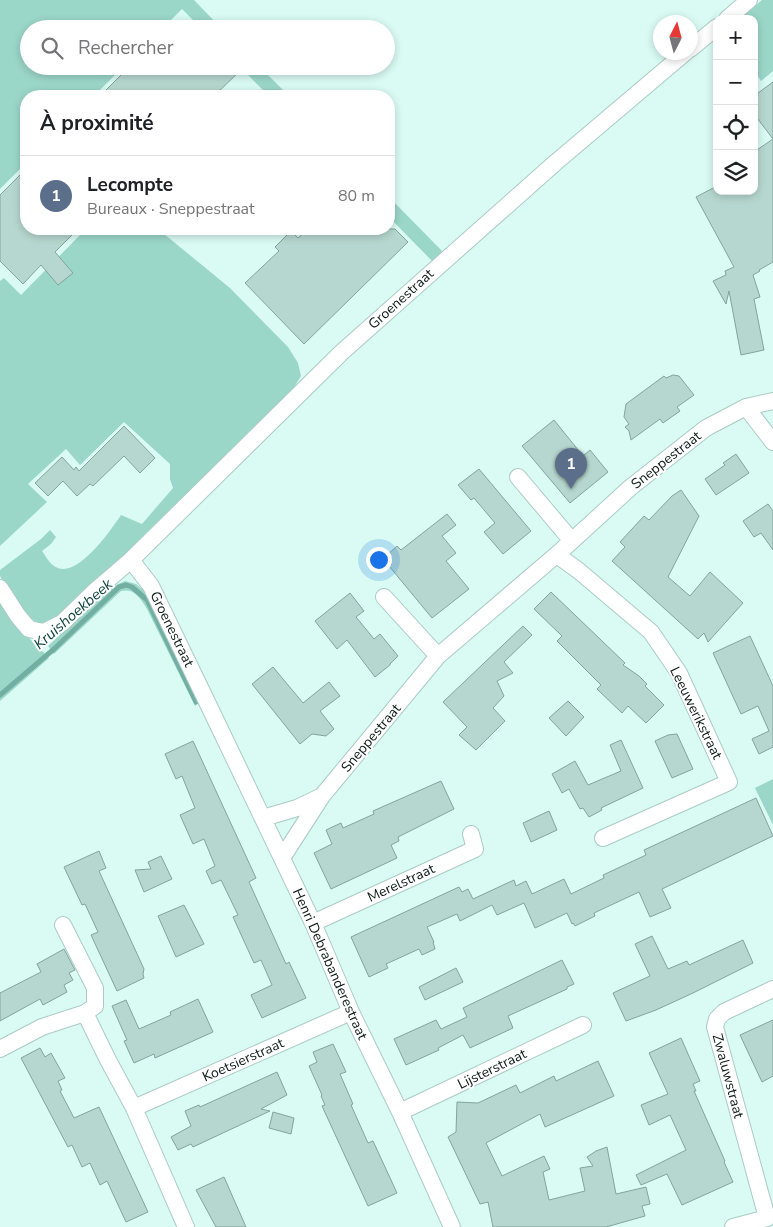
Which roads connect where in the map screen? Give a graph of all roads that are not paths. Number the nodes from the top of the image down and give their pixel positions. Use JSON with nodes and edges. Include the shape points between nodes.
{"nodes":[{"id":1,"x":749,"y":0,"type":"edge"},
{"id":2,"x":732,"y":15,"type":"edge"},
{"id":3,"x":713,"y":30,"type":"edge"},
{"id":4,"x":698,"y":42,"type":"edge"},
{"id":5,"x":676,"y":60,"type":"edge"},
{"id":6,"x":773,"y":401,"type":"edge"},
{"id":7,"x":746,"y":407,"type":"junction"},
{"id":8,"x":773,"y":442,"type":"edge"},
{"id":9,"x":518,"y":477,"type":"dead end"},
{"id":10,"x":572,"y":542,"type":"junction"},
{"id":11,"x":557,"y":555,"type":"junction"},
{"id":12,"x":131,"y":560,"type":"junction"},
{"id":13,"x":0,"y":588,"type":"edge"},
{"id":14,"x":384,"y":597,"type":"dead end"},
{"id":15,"x":438,"y":656,"type":"junction"},
{"id":16,"x":207,"y":702,"type":"joint"},
{"id":17,"x":322,"y":796,"type":"junction"},
{"id":18,"x":263,"y":818,"type":"junction"},
{"id":19,"x":471,"y":834,"type":"dead end"},
{"id":20,"x":604,"y":838,"type":"dead end"},
{"id":21,"x":282,"y":858,"type":"junction"},
{"id":22,"x":313,"y":923,"type":"junction"},
{"id":23,"x":63,"y":926,"type":"dead end"},
{"id":24,"x":773,"y":989,"type":"edge"},
{"id":25,"x":351,"y":1012,"type":"junction"},
{"id":26,"x":85,"y":1014,"type":"junction"},
{"id":27,"x":583,"y":1025,"type":"dead end"},
{"id":28,"x":0,"y":1049,"type":"edge"},
{"id":29,"x":134,"y":1108,"type":"junction"},
{"id":30,"x":400,"y":1112,"type":"junction"},
{"id":31,"x":767,"y":1194,"type":"edge"},
{"id":32,"x":186,"y":1227,"type":"edge"},
{"id":33,"x":452,"y":1227,"type":"edge"},
{"id":34,"x":733,"y":1227,"type":"edge"}],
"edges":[{"from":1,"to":2,"type":"street"},
{"from":3,"to":4,"type":"street"},
{"from":5,"to":12,"type":"street","name":"Groenestraat","via":[[554,163],[342,352]]},
{"from":6,"to":7,"type":"street","name":"Sneppestraat"},
{"from":7,"to":8,"type":"street"},
{"from":7,"to":10,"type":"street","name":"Sneppestraat","via":[[706,428],[631,487]]},
{"from":9,"to":10,"type":"street"},
{"from":10,"to":11,"type":"street","name":"Sneppestraat"},
{"from":11,"to":15,"type":"street","name":"Sneppestraat"},
{"from":11,"to":20,"type":"street","name":"Leeuwerikstraat","via":[[651,632],[679,673],[729,782]]},
{"from":12,"to":13,"type":"street","name":"Groenestraat","via":[[62,623],[44,632],[29,629]]},
{"from":12,"to":16,"type":"street","name":"Groenestraat","via":[[151,586]]},
{"from":14,"to":15,"type":"street"},
{"from":15,"to":17,"type":"street","name":"Sneppestraat"},
{"from":16,"to":18,"type":"street","name":"Henri Debrabanderestraat"},
{"from":17,"to":18,"type":"street","name":"Sneppestraat","via":[[297,808]]},
{"from":17,"to":21,"type":"street","name":"Sneppestraat"},
{"from":18,"to":21,"type":"street","name":"Henri Debrabanderestraat"},
{"from":19,"to":22,"type":"street","name":"Merelstraat","via":[[474,849]]},
{"from":21,"to":22,"type":"street","name":"Henri Debrabanderestraat"},
{"from":22,"to":25,"type":"street","name":"Henri Debrabanderestraat"},
{"from":23,"to":26,"type":"street","via":[[95,988],[95,1006]]},
{"from":24,"to":31,"type":"street","name":"Zwaluwstraat","via":[[724,1012],[715,1027]]},
{"from":25,"to":29,"type":"street","name":"Koetsierstraat"},
{"from":25,"to":30,"type":"street","name":"Henri Debrabanderestraat"},
{"from":26,"to":28,"type":"street","via":[[42,1027]]},
{"from":26,"to":29,"type":"street"},
{"from":27,"to":30,"type":"street","name":"Lijsterstraat"},
{"from":29,"to":32,"type":"street"},
{"from":30,"to":33,"type":"street","name":"Henri Debrabanderestraat"},
{"from":31,"to":34,"type":"street","name":"Zwaluwstraat","via":[[767,1218]]}]}
